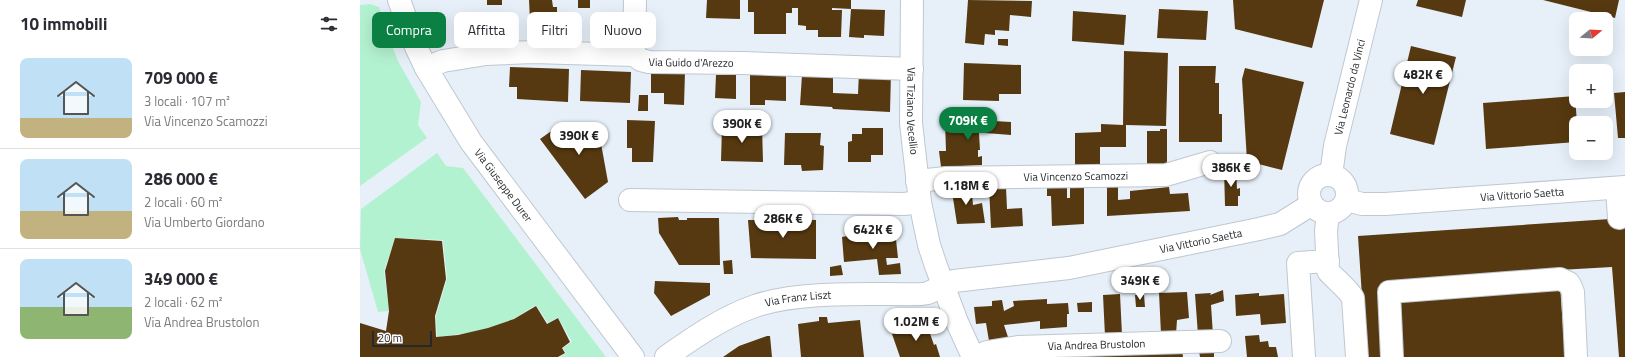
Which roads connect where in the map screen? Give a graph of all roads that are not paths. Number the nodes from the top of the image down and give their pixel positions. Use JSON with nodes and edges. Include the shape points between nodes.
{"nodes":[{"id":1,"x":399,"y":0,"type":"edge"},
{"id":2,"x":635,"y":0,"type":"edge"},
{"id":3,"x":912,"y":0,"type":"edge"},
{"id":4,"x":1372,"y":0,"type":"edge"},
{"id":5,"x":634,"y":55,"type":"junction"},
{"id":6,"x":426,"y":68,"type":"junction"},
{"id":7,"x":912,"y":68,"type":"junction"},
{"id":8,"x":1210,"y":162,"type":"dead end"},
{"id":9,"x":1331,"y":175,"type":"junction"},
{"id":10,"x":1621,"y":187,"type":"edge"},
{"id":11,"x":918,"y":191,"type":"junction"},
{"id":12,"x":630,"y":200,"type":"dead end"},
{"id":13,"x":1347,"y":200,"type":"junction"},
{"id":14,"x":1320,"y":209,"type":"junction"},
{"id":15,"x":1619,"y":218,"type":"dead end"},
{"id":16,"x":1328,"y":266,"type":"junction"},
{"id":17,"x":943,"y":286,"type":"junction"},
{"id":18,"x":1220,"y":341,"type":"dead end"},
{"id":19,"x":633,"y":357,"type":"edge"},
{"id":20,"x":666,"y":357,"type":"edge"},
{"id":21,"x":974,"y":357,"type":"edge"},
{"id":22,"x":1304,"y":357,"type":"edge"},
{"id":23,"x":1357,"y":357,"type":"edge"},
{"id":24,"x":1392,"y":357,"type":"edge"},
{"id":25,"x":1576,"y":357,"type":"edge"}],
"edges":[{"from":1,"to":6,"type":"street","name":"Via Giuseppe Durer"},
{"from":2,"to":5,"type":"street"},
{"from":3,"to":7,"type":"street","name":"Via Tiziano Vecellio"},
{"from":4,"to":9,"type":"street","name":"Via Leonardo da Vinci","via":[[1335,146]]},
{"from":5,"to":6,"type":"street","name":"Via Guido d'Arezzo","via":[[533,52],[486,54],[443,61]]},
{"from":5,"to":7,"type":"street","name":"Via Guido d'Arezzo","via":[[649,62]]},
{"from":6,"to":19,"type":"street","name":"Via Giuseppe Durer","via":[[471,142]]},
{"from":7,"to":11,"type":"street","name":"Via Tiziano Vecellio","via":[[911,123]]},
{"from":8,"to":11,"type":"street","name":"Via Vincenzo Scamozzi","via":[[1166,175],[946,178]]},
{"from":9,"to":13,"type":"street","via":[[1345,185]]},
{"from":9,"to":14,"type":"street","via":[[1314,181],[1309,192]]},
{"from":10,"to":13,"type":"street","name":"Via Vittorio Saetta","via":[[1385,204],[1362,204]]},
{"from":10,"to":15,"type":"street"},
{"from":11,"to":12,"type":"street","name":"Via Vincenzo Scamozzi","via":[[904,204]]},
{"from":11,"to":17,"type":"street","name":"Via Tiziano Vecellio","via":[[929,245]]},
{"from":13,"to":14,"type":"street","name":"Via Vittorio Saetta","via":[[1339,210]]},
{"from":14,"to":16,"type":"street","via":[[1326,231]]},
{"from":14,"to":17,"type":"street","name":"Via Vittorio Saetta","via":[[1252,231],[1069,268],[954,281]]},
{"from":16,"to":22,"type":"street","via":[[1298,263]]},
{"from":16,"to":23,"type":"street","via":[[1353,298]]},
{"from":17,"to":20,"type":"street","name":"Via Franz Liszt","via":[[922,294],[822,295],[780,299],[734,315],[691,339]]},
{"from":17,"to":21,"type":"street","name":"Via Tiziano Vecellio"},
{"from":18,"to":21,"type":"street","name":"Via Andrea Brustolon","via":[[1018,346]]},
{"from":24,"to":25,"type":"street","via":[[1389,292],[1560,279],[1570,283],[1573,292]]}]}
